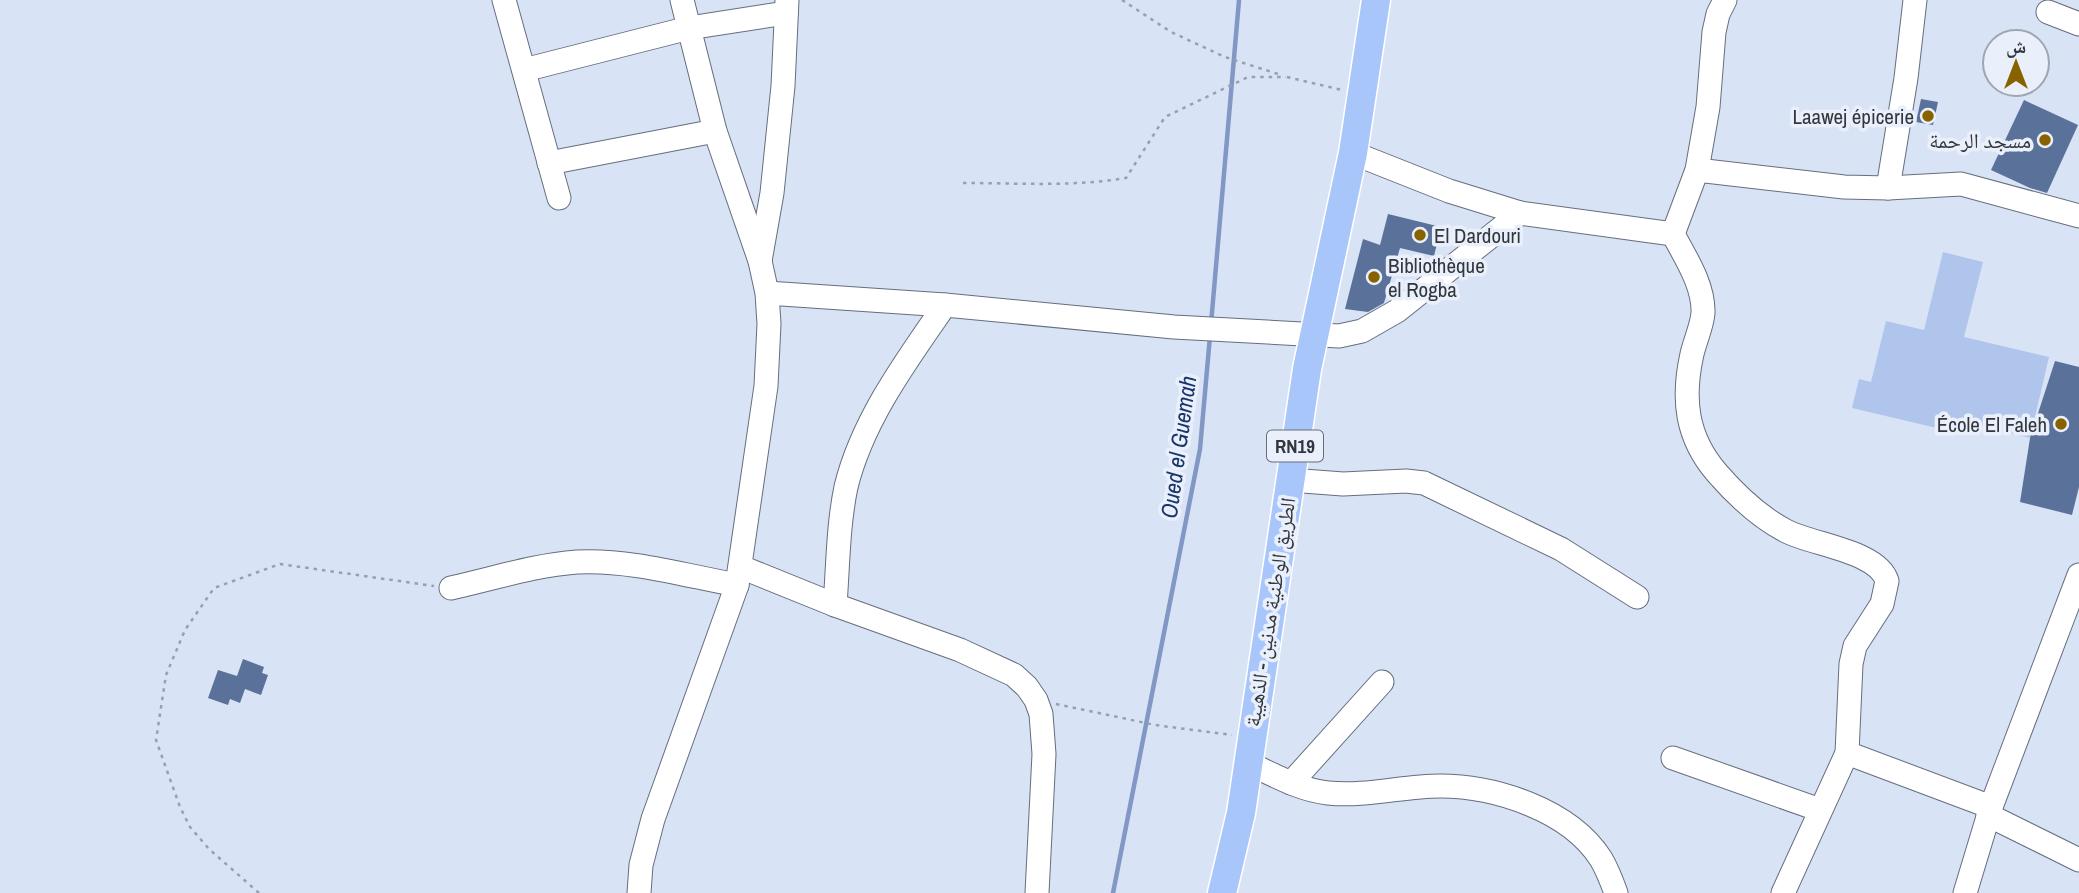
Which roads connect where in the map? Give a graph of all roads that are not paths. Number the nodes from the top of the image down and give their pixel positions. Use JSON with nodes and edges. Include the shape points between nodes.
{"nodes":[{"id":1,"x":504,"y":0,"type":"edge"},
{"id":2,"x":682,"y":0,"type":"edge"},
{"id":3,"x":1376,"y":0,"type":"edge"},
{"id":4,"x":1725,"y":0,"type":"edge"},
{"id":5,"x":1915,"y":0,"type":"edge"},
{"id":6,"x":786,"y":6,"type":"edge"},
{"id":7,"x":2048,"y":12,"type":"dead end"},
{"id":8,"x":2079,"y":24,"type":"edge"},
{"id":9,"x":689,"y":28,"type":"junction"},
{"id":10,"x":524,"y":70,"type":"junction"},
{"id":11,"x":715,"y":131,"type":"junction"},
{"id":12,"x":1353,"y":153,"type":"junction"},
{"id":13,"x":549,"y":163,"type":"junction"},
{"id":14,"x":1698,"y":170,"type":"junction"},
{"id":15,"x":1888,"y":188,"type":"junction"},
{"id":16,"x":559,"y":198,"type":"dead end"},
{"id":17,"x":1520,"y":213,"type":"junction"},
{"id":18,"x":2079,"y":216,"type":"edge"},
{"id":19,"x":1673,"y":234,"type":"junction"},
{"id":20,"x":760,"y":261,"type":"junction"},
{"id":21,"x":767,"y":293,"type":"junction"},
{"id":22,"x":945,"y":305,"type":"junction"},
{"id":23,"x":1314,"y":336,"type":"junction"},
{"id":24,"x":1290,"y":480,"type":"junction"},
{"id":25,"x":2079,"y":575,"type":"edge"},
{"id":26,"x":739,"y":576,"type":"junction"},
{"id":27,"x":451,"y":589,"type":"road end"},
{"id":28,"x":1637,"y":597,"type":"dead end"},
{"id":29,"x":835,"y":605,"type":"junction"},
{"id":30,"x":1382,"y":682,"type":"dead end"},
{"id":31,"x":1847,"y":753,"type":"junction"},
{"id":32,"x":1673,"y":758,"type":"dead end"},
{"id":33,"x":1248,"y":763,"type":"junction"},
{"id":34,"x":1291,"y":783,"type":"junction"},
{"id":35,"x":1820,"y":810,"type":"junction"},
{"id":36,"x":1989,"y":811,"type":"junction"},
{"id":37,"x":2079,"y":860,"type":"edge"},
{"id":38,"x":1224,"y":891,"type":"edge"},
{"id":39,"x":639,"y":893,"type":"edge"},
{"id":40,"x":1037,"y":893,"type":"edge"},
{"id":41,"x":1616,"y":893,"type":"edge"},
{"id":42,"x":1783,"y":893,"type":"edge"},
{"id":43,"x":1965,"y":893,"type":"edge"}],
"edges":[{"from":1,"to":10,"type":"street"},
{"from":2,"to":9,"type":"street"},
{"from":3,"to":12,"type":"main road","name":"الطريق الوطنية مدنين - الذهيبة","number":"RN19"},
{"from":4,"to":14,"type":"street","via":[[1714,32]]},
{"from":5,"to":15,"type":"street"},
{"from":6,"to":9,"type":"street"},
{"from":6,"to":20,"type":"street","via":[[783,86]]},
{"from":7,"to":8,"type":"street"},
{"from":9,"to":10,"type":"street"},
{"from":9,"to":11,"type":"street"},
{"from":10,"to":13,"type":"street"},
{"from":11,"to":13,"type":"street"},
{"from":11,"to":20,"type":"street"},
{"from":12,"to":17,"type":"street","via":[[1448,191]]},
{"from":12,"to":23,"type":"main road","name":"الطريق الوطنية مدنين - الذهيبة","number":"RN19"},
{"from":13,"to":16,"type":"street"},
{"from":14,"to":15,"type":"street"},
{"from":14,"to":19,"type":"street"},
{"from":15,"to":18,"type":"street","via":[[1961,184]]},
{"from":17,"to":19,"type":"street"},
{"from":17,"to":23,"type":"street","via":[[1376,324],[1350,335]]},
{"from":19,"to":31,"type":"street","via":[[1701,297],[1703,314],[1686,400],[1690,425],[1703,453],[1759,514],[1806,540],[1867,561],[1885,575],[1887,590],[1882,604],[1855,646],[1851,664]]},
{"from":20,"to":21,"type":"street"},
{"from":21,"to":22,"type":"street"},
{"from":21,"to":26,"type":"street","via":[[766,386]]},
{"from":22,"to":23,"type":"street"},
{"from":22,"to":29,"type":"street","via":[[879,407],[855,458],[843,509]]},
{"from":23,"to":24,"type":"main road","name":"الطريق الوطنية مدنين - الذهيبة","number":"RN19"},
{"from":24,"to":28,"type":"street","via":[[1424,483],[1561,549]]},
{"from":24,"to":33,"type":"main road","name":"الطريق الوطنية مدنين - الذهيبة","number":"RN19"},
{"from":25,"to":36,"type":"street"},
{"from":26,"to":27,"type":"street","via":[[580,562]]},
{"from":26,"to":29,"type":"street"},
{"from":26,"to":39,"type":"street","via":[[653,818]]},
{"from":29,"to":40,"type":"street","via":[[971,655],[1014,675],[1027,687],[1041,714],[1044,754]]},
{"from":30,"to":34,"type":"street"},
{"from":31,"to":35,"type":"street"},
{"from":31,"to":36,"type":"street"},
{"from":32,"to":35,"type":"street"},
{"from":33,"to":34,"type":"street"},
{"from":33,"to":38,"type":"main road","name":"الطريق الوطنية مدنين - الذهيبة","number":"RN19"},
{"from":34,"to":41,"type":"street","via":[[1325,793],[1359,795],[1438,786],[1509,795],[1575,831],[1601,859]]},
{"from":35,"to":42,"type":"street"},
{"from":36,"to":37,"type":"street"},
{"from":36,"to":43,"type":"street"}]}
